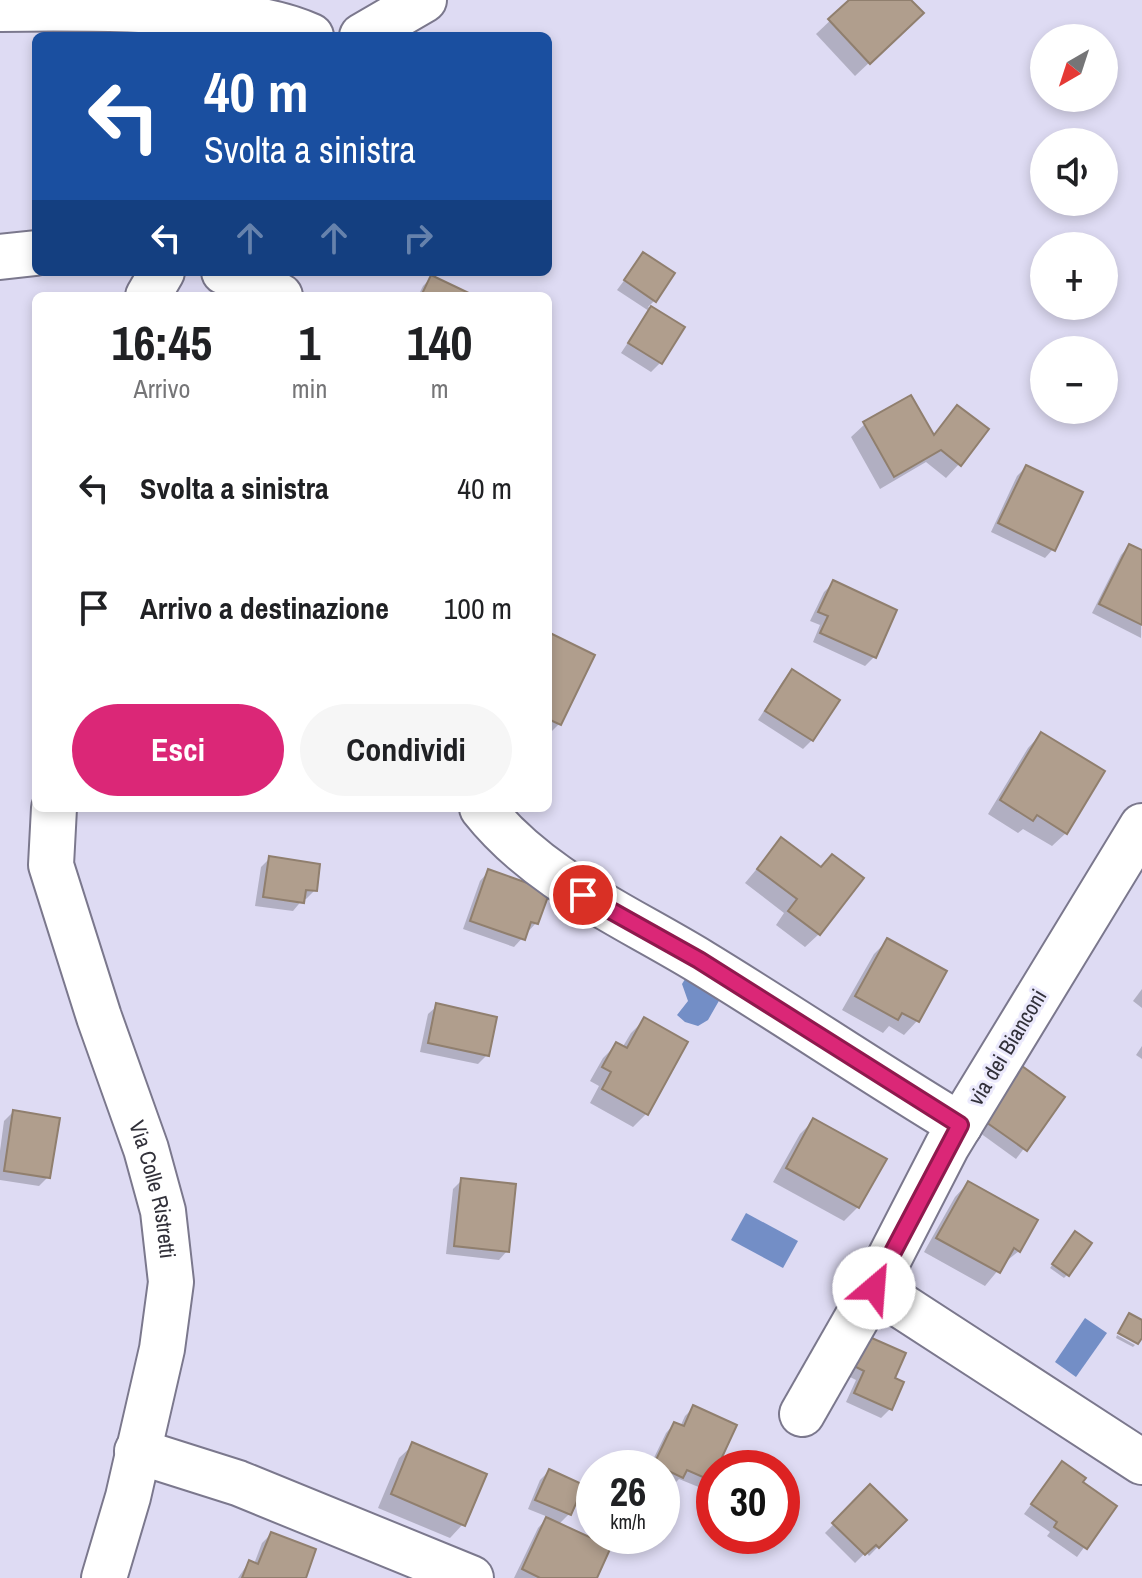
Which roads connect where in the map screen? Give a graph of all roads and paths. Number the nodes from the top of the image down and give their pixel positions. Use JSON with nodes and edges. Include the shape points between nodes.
{"nodes":[{"id":1,"x":424,"y":0,"type":"edge"},
{"id":2,"x":0,"y":9,"type":"edge"},
{"id":3,"x":301,"y":32,"type":"edge"},
{"id":4,"x":369,"y":32,"type":"edge"},
{"id":5,"x":32,"y":253,"type":"edge"},
{"id":6,"x":0,"y":257,"type":"edge"},
{"id":7,"x":233,"y":276,"type":"edge"},
{"id":8,"x":271,"y":292,"type":"edge"},
{"id":9,"x":54,"y":812,"type":"edge"},
{"id":10,"x":486,"y":812,"type":"edge"},
{"id":11,"x":1142,"y":826,"type":"edge"},
{"id":12,"x":960,"y":1125,"type":"junction"},
{"id":13,"x":874,"y":1288,"type":"junction"},
{"id":14,"x":802,"y":1414,"type":"dead end"},
{"id":15,"x":137,"y":1451,"type":"junction"},
{"id":16,"x":1142,"y":1462,"type":"edge"},
{"id":17,"x":104,"y":1578,"type":"edge"},
{"id":18,"x":471,"y":1578,"type":"edge"}],
"edges":[{"from":1,"to":4,"type":"street"},
{"from":2,"to":3,"type":"street","via":[[118,7],[223,15]]},
{"from":5,"to":6,"type":"street"},
{"from":7,"to":8,"type":"street"},
{"from":9,"to":15,"type":"street","name":"Via Colle Ristretti","via":[[51,865],[163,1211],[171,1282],[162,1349]]},
{"from":10,"to":12,"type":"street","via":[[519,848],[583,895],[699,960]]},
{"from":11,"to":12,"type":"street","name":"via dei Bianconi"},
{"from":12,"to":13,"type":"street","name":"via dei Bianconi"},
{"from":13,"to":14,"type":"street","name":"via dei Bianconi"},
{"from":13,"to":16,"type":"street"},
{"from":15,"to":17,"type":"street","name":"Via Colle Ristretti"},
{"from":15,"to":18,"type":"street","via":[[238,1483]]}]}
